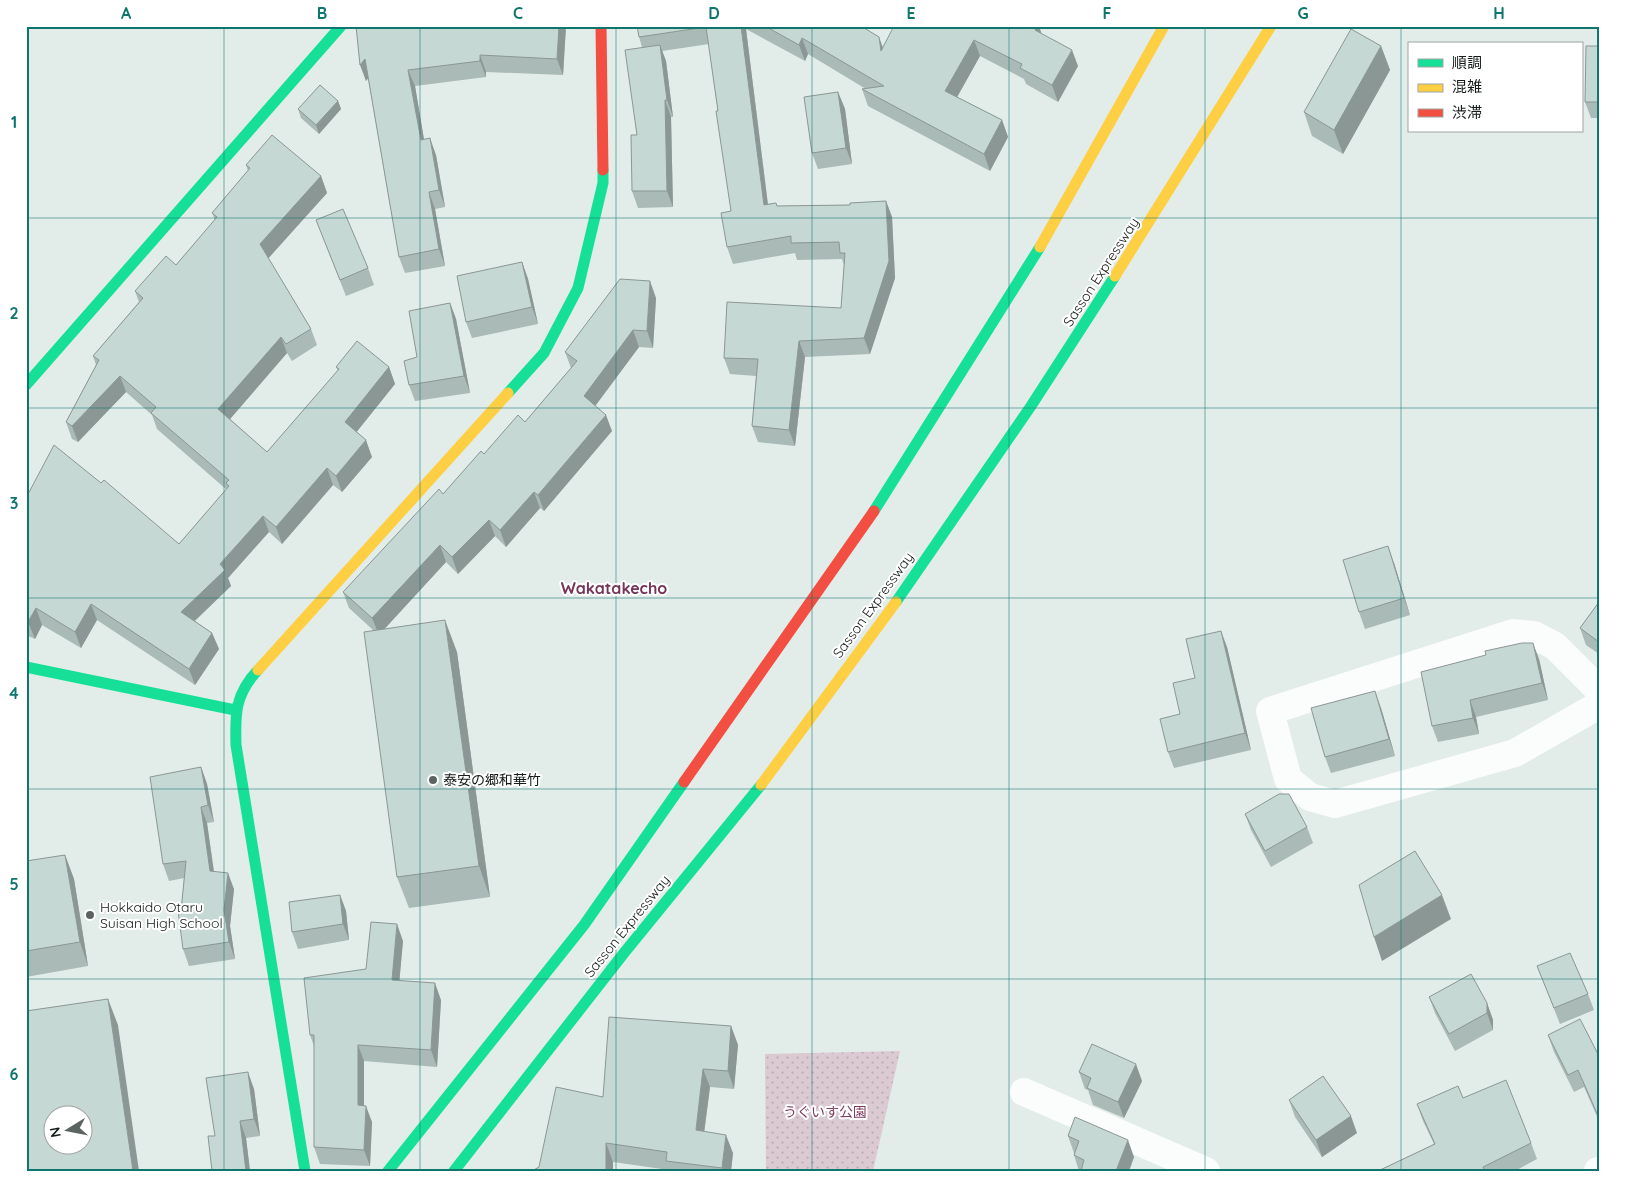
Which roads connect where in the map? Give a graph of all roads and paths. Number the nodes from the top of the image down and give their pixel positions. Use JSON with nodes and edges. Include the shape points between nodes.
{"nodes":[{"id":1,"x":342,"y":26,"type":"edge"},
{"id":2,"x":601,"y":26,"type":"edge"},
{"id":3,"x":1164,"y":26,"type":"edge"},
{"id":4,"x":1271,"y":26,"type":"edge"},
{"id":5,"x":26,"y":385,"type":"edge"},
{"id":6,"x":26,"y":667,"type":"edge"},
{"id":7,"x":1599,"y":690,"type":"edge"},
{"id":8,"x":1599,"y":705,"type":"edge"},
{"id":9,"x":235,"y":710,"type":"junction"},
{"id":10,"x":1024,"y":1092,"type":"dead end"},
{"id":11,"x":305,"y":1171,"type":"edge"},
{"id":12,"x":388,"y":1171,"type":"edge"},
{"id":13,"x":454,"y":1171,"type":"edge"},
{"id":14,"x":1206,"y":1171,"type":"edge"}],
"edges":[{"from":1,"to":5,"type":"main road"},
{"from":2,"to":9,"type":"main road","via":[[603,183],[578,288],[544,353],[250,677]]},
{"from":3,"to":12,"type":"main road","via":[[1033,260],[891,486],[584,925]]},
{"from":4,"to":13,"type":"main road","name":"Sasson Expressway","via":[[1054,374],[907,584],[770,772]]},
{"from":6,"to":9,"type":"main road"},
{"from":7,"to":8,"type":"street","via":[[1555,646],[1534,635],[1513,633],[1270,711],[1288,779],[1310,797],[1335,804],[1515,753]]},
{"from":9,"to":11,"type":"main road","via":[[242,785]]},
{"from":10,"to":14,"type":"street"}]}
